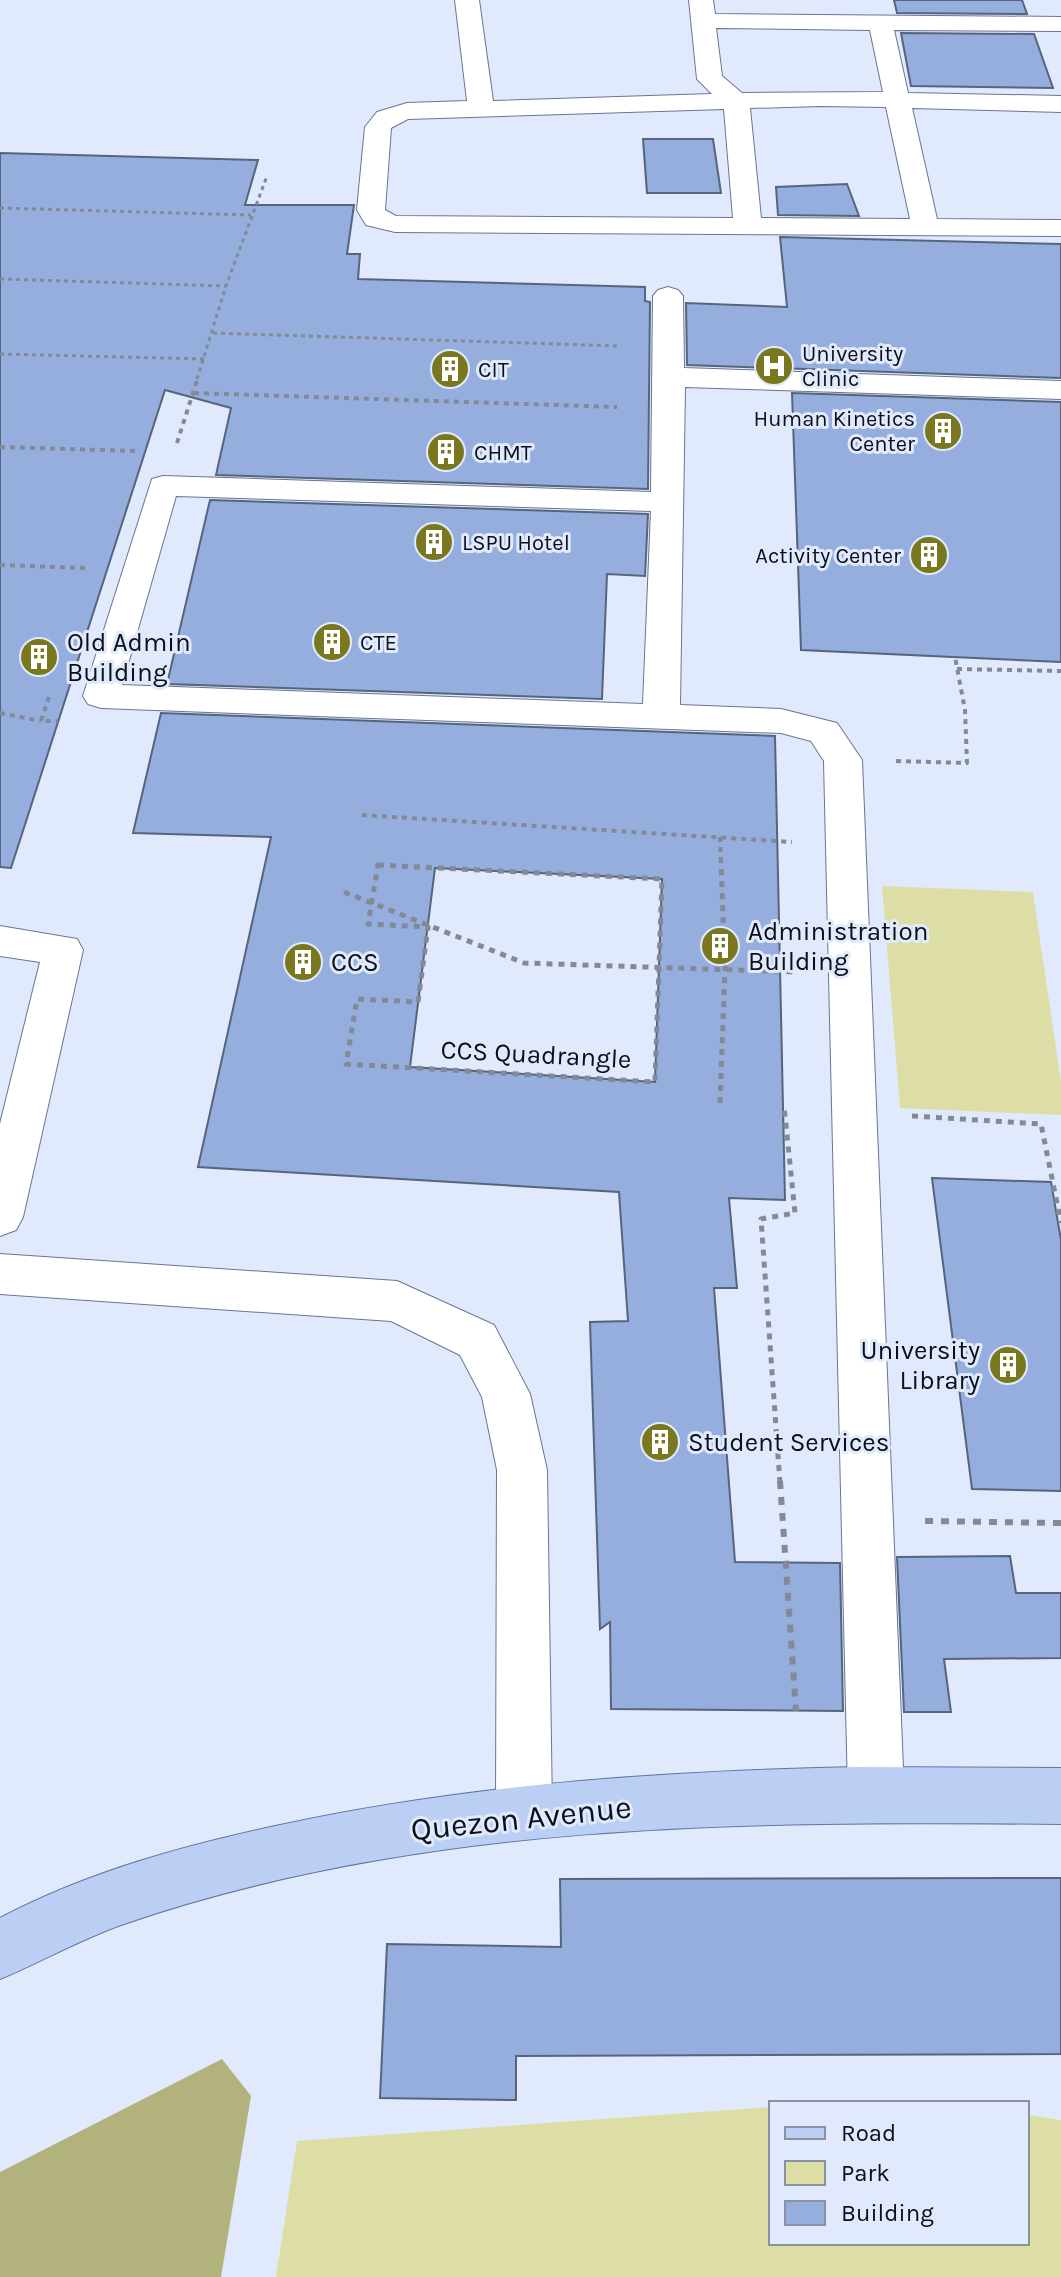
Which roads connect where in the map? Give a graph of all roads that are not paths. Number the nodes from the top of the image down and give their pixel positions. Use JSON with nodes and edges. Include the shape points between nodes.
{"nodes":[{"id":1,"x":467,"y":0,"type":"edge"},
{"id":2,"x":702,"y":11,"type":"edge"},
{"id":3,"x":825,"y":11,"type":"edge"},
{"id":4,"x":949,"y":12,"type":"edge"},
{"id":5,"x":880,"y":22,"type":"junction"},
{"id":6,"x":1061,"y":24,"type":"edge"},
{"id":7,"x":896,"y":99,"type":"junction"},
{"id":8,"x":736,"y":101,"type":"junction"},
{"id":9,"x":1061,"y":104,"type":"edge"},
{"id":10,"x":481,"y":108,"type":"junction"},
{"id":11,"x":748,"y":226,"type":"junction"},
{"id":12,"x":925,"y":226,"type":"junction"},
{"id":13,"x":1061,"y":228,"type":"edge"},
{"id":14,"x":668,"y":296,"type":"dead end"},
{"id":15,"x":669,"y":362,"type":"junction"},
{"id":16,"x":1061,"y":390,"type":"edge"},
{"id":17,"x":665,"y":502,"type":"junction"},
{"id":18,"x":661,"y":717,"type":"junction"},
{"id":19,"x":0,"y":941,"type":"edge"},
{"id":20,"x":0,"y":1217,"type":"edge"},
{"id":21,"x":0,"y":1274,"type":"edge"},
{"id":22,"x":876,"y":1793,"type":"junction"},
{"id":23,"x":1061,"y":1796,"type":"edge"},
{"id":24,"x":524,"y":1811,"type":"junction"},
{"id":25,"x":0,"y":1950,"type":"edge"}],
"edges":[{"from":1,"to":10,"type":"street"},
{"from":2,"to":3,"type":"street"},
{"from":2,"to":8,"type":"street","via":[[710,79]]},
{"from":3,"to":5,"type":"street"},
{"from":4,"to":5,"type":"street"},
{"from":4,"to":6,"type":"street"},
{"from":5,"to":7,"type":"street"},
{"from":7,"to":8,"type":"street"},
{"from":7,"to":9,"type":"street"},
{"from":7,"to":12,"type":"street"},
{"from":8,"to":10,"type":"street"},
{"from":8,"to":11,"type":"street"},
{"from":10,"to":11,"type":"street","via":[[386,117],[378,127],[371,210],[376,219],[395,224]]},
{"from":11,"to":12,"type":"street"},
{"from":12,"to":13,"type":"street"},
{"from":14,"to":15,"type":"street"},
{"from":15,"to":16,"type":"street"},
{"from":15,"to":17,"type":"street"},
{"from":17,"to":18,"type":"street"},
{"from":17,"to":18,"type":"street","via":[[168,469],[101,696]]},
{"from":18,"to":22,"type":"street","via":[[781,721],[824,732],[843,760]]},
{"from":19,"to":20,"type":"street","via":[[63,950]]},
{"from":21,"to":24,"type":"street","via":[[397,1301],[477,1340],[506,1394],[522,1470]]},
{"from":22,"to":23,"type":"main road","name":"Quezon Avenue"},
{"from":22,"to":24,"type":"main road","name":"Quezon Avenue"},
{"from":24,"to":25,"type":"main road","name":"Quezon Avenue","via":[[335,1839],[153,1884]]}]}
